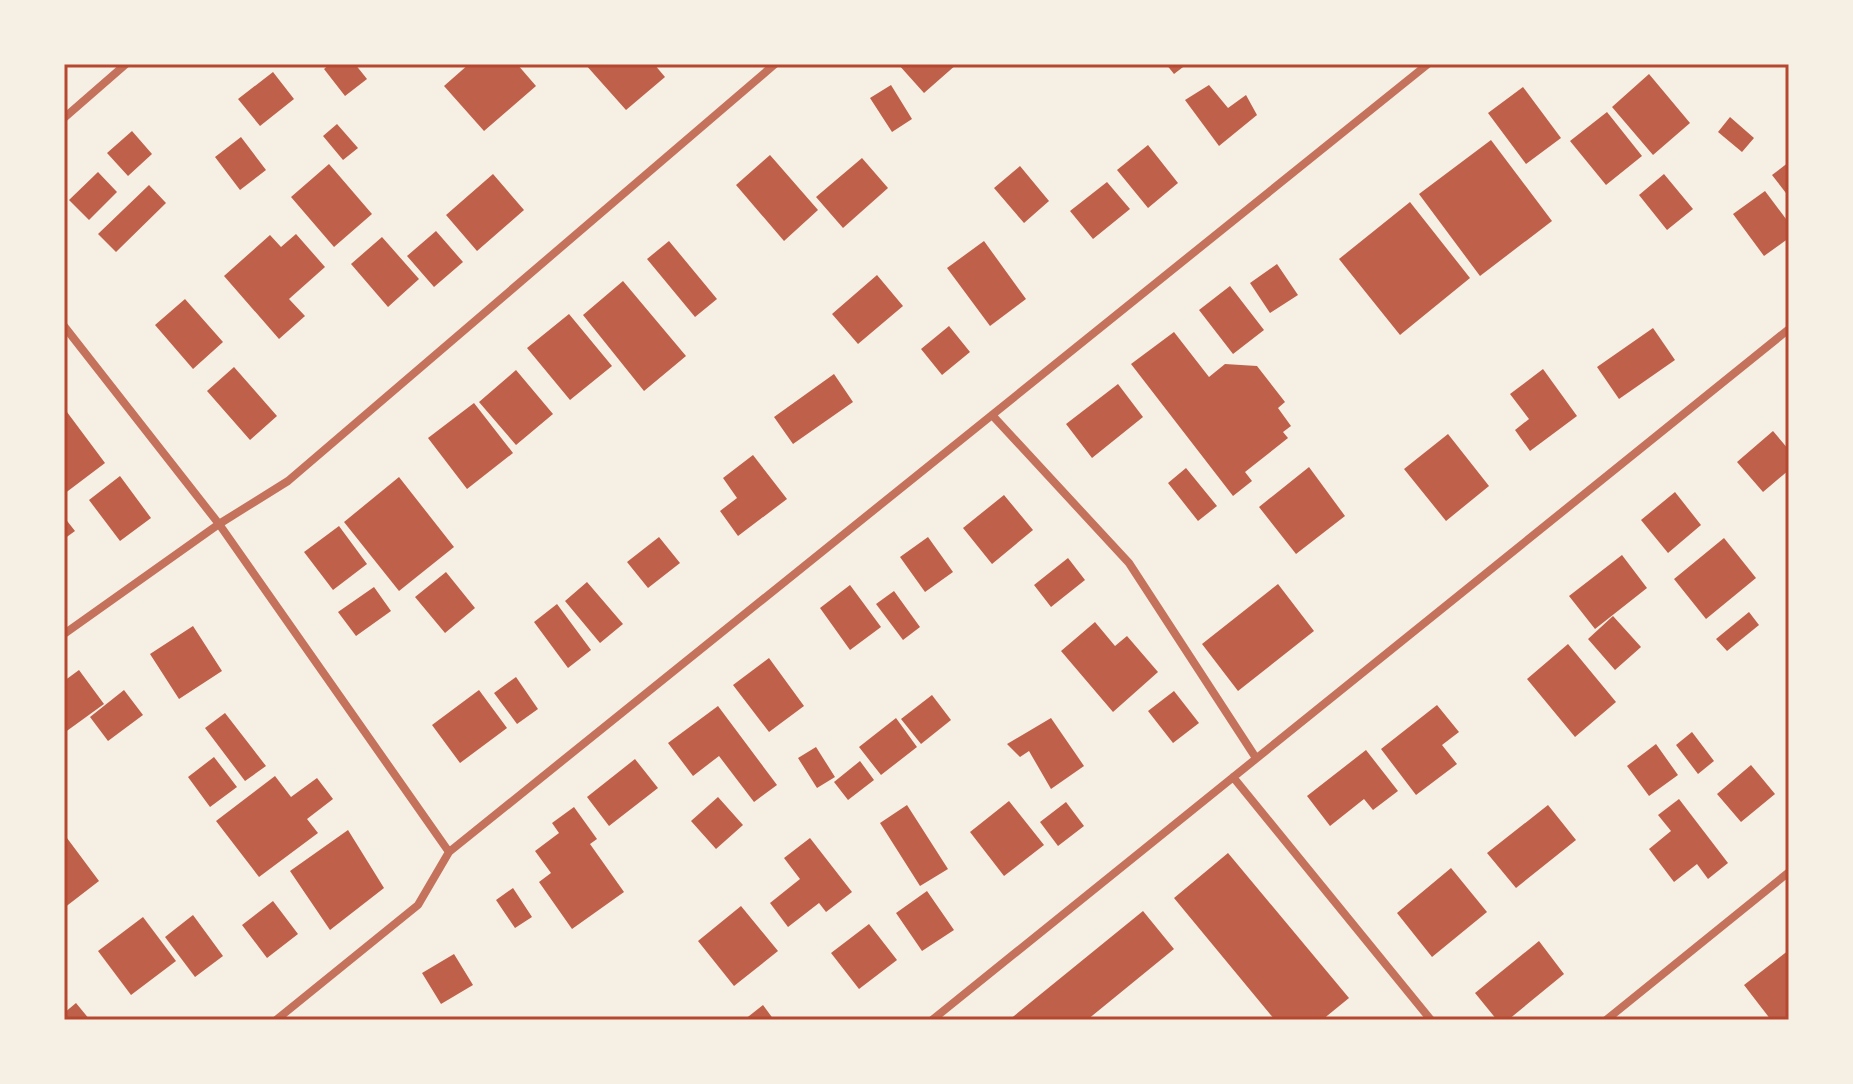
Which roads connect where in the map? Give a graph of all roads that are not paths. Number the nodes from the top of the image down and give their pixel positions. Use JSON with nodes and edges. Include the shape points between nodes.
{"nodes":[{"id":1,"x":126,"y":64,"type":"edge"},
{"id":2,"x":775,"y":64,"type":"edge"},
{"id":3,"x":1428,"y":64,"type":"edge"},
{"id":4,"x":64,"y":118,"type":"edge"},
{"id":5,"x":64,"y":326,"type":"edge"},
{"id":6,"x":1789,"y":329,"type":"edge"},
{"id":7,"x":992,"y":415,"type":"junction"},
{"id":8,"x":219,"y":524,"type":"junction"},
{"id":9,"x":64,"y":634,"type":"edge"},
{"id":10,"x":1256,"y":758,"type":"junction"},
{"id":11,"x":1233,"y":777,"type":"junction"},
{"id":12,"x":449,"y":852,"type":"junction"},
{"id":13,"x":1789,"y":872,"type":"edge"},
{"id":14,"x":276,"y":1020,"type":"edge"},
{"id":15,"x":932,"y":1020,"type":"edge"},
{"id":16,"x":1431,"y":1020,"type":"edge"},
{"id":17,"x":1606,"y":1020,"type":"edge"}],
"edges":[{"from":1,"to":4,"type":"street"},
{"from":2,"to":8,"type":"street","via":[[288,481]]},
{"from":3,"to":7,"type":"street"},
{"from":5,"to":8,"type":"street"},
{"from":6,"to":10,"type":"street"},
{"from":7,"to":10,"type":"street","via":[[1129,563]]},
{"from":7,"to":12,"type":"street"},
{"from":8,"to":9,"type":"street"},
{"from":8,"to":12,"type":"street"},
{"from":10,"to":11,"type":"street"},
{"from":11,"to":15,"type":"street"},
{"from":11,"to":16,"type":"street"},
{"from":12,"to":14,"type":"street","via":[[418,905]]},
{"from":13,"to":17,"type":"street"}]}
